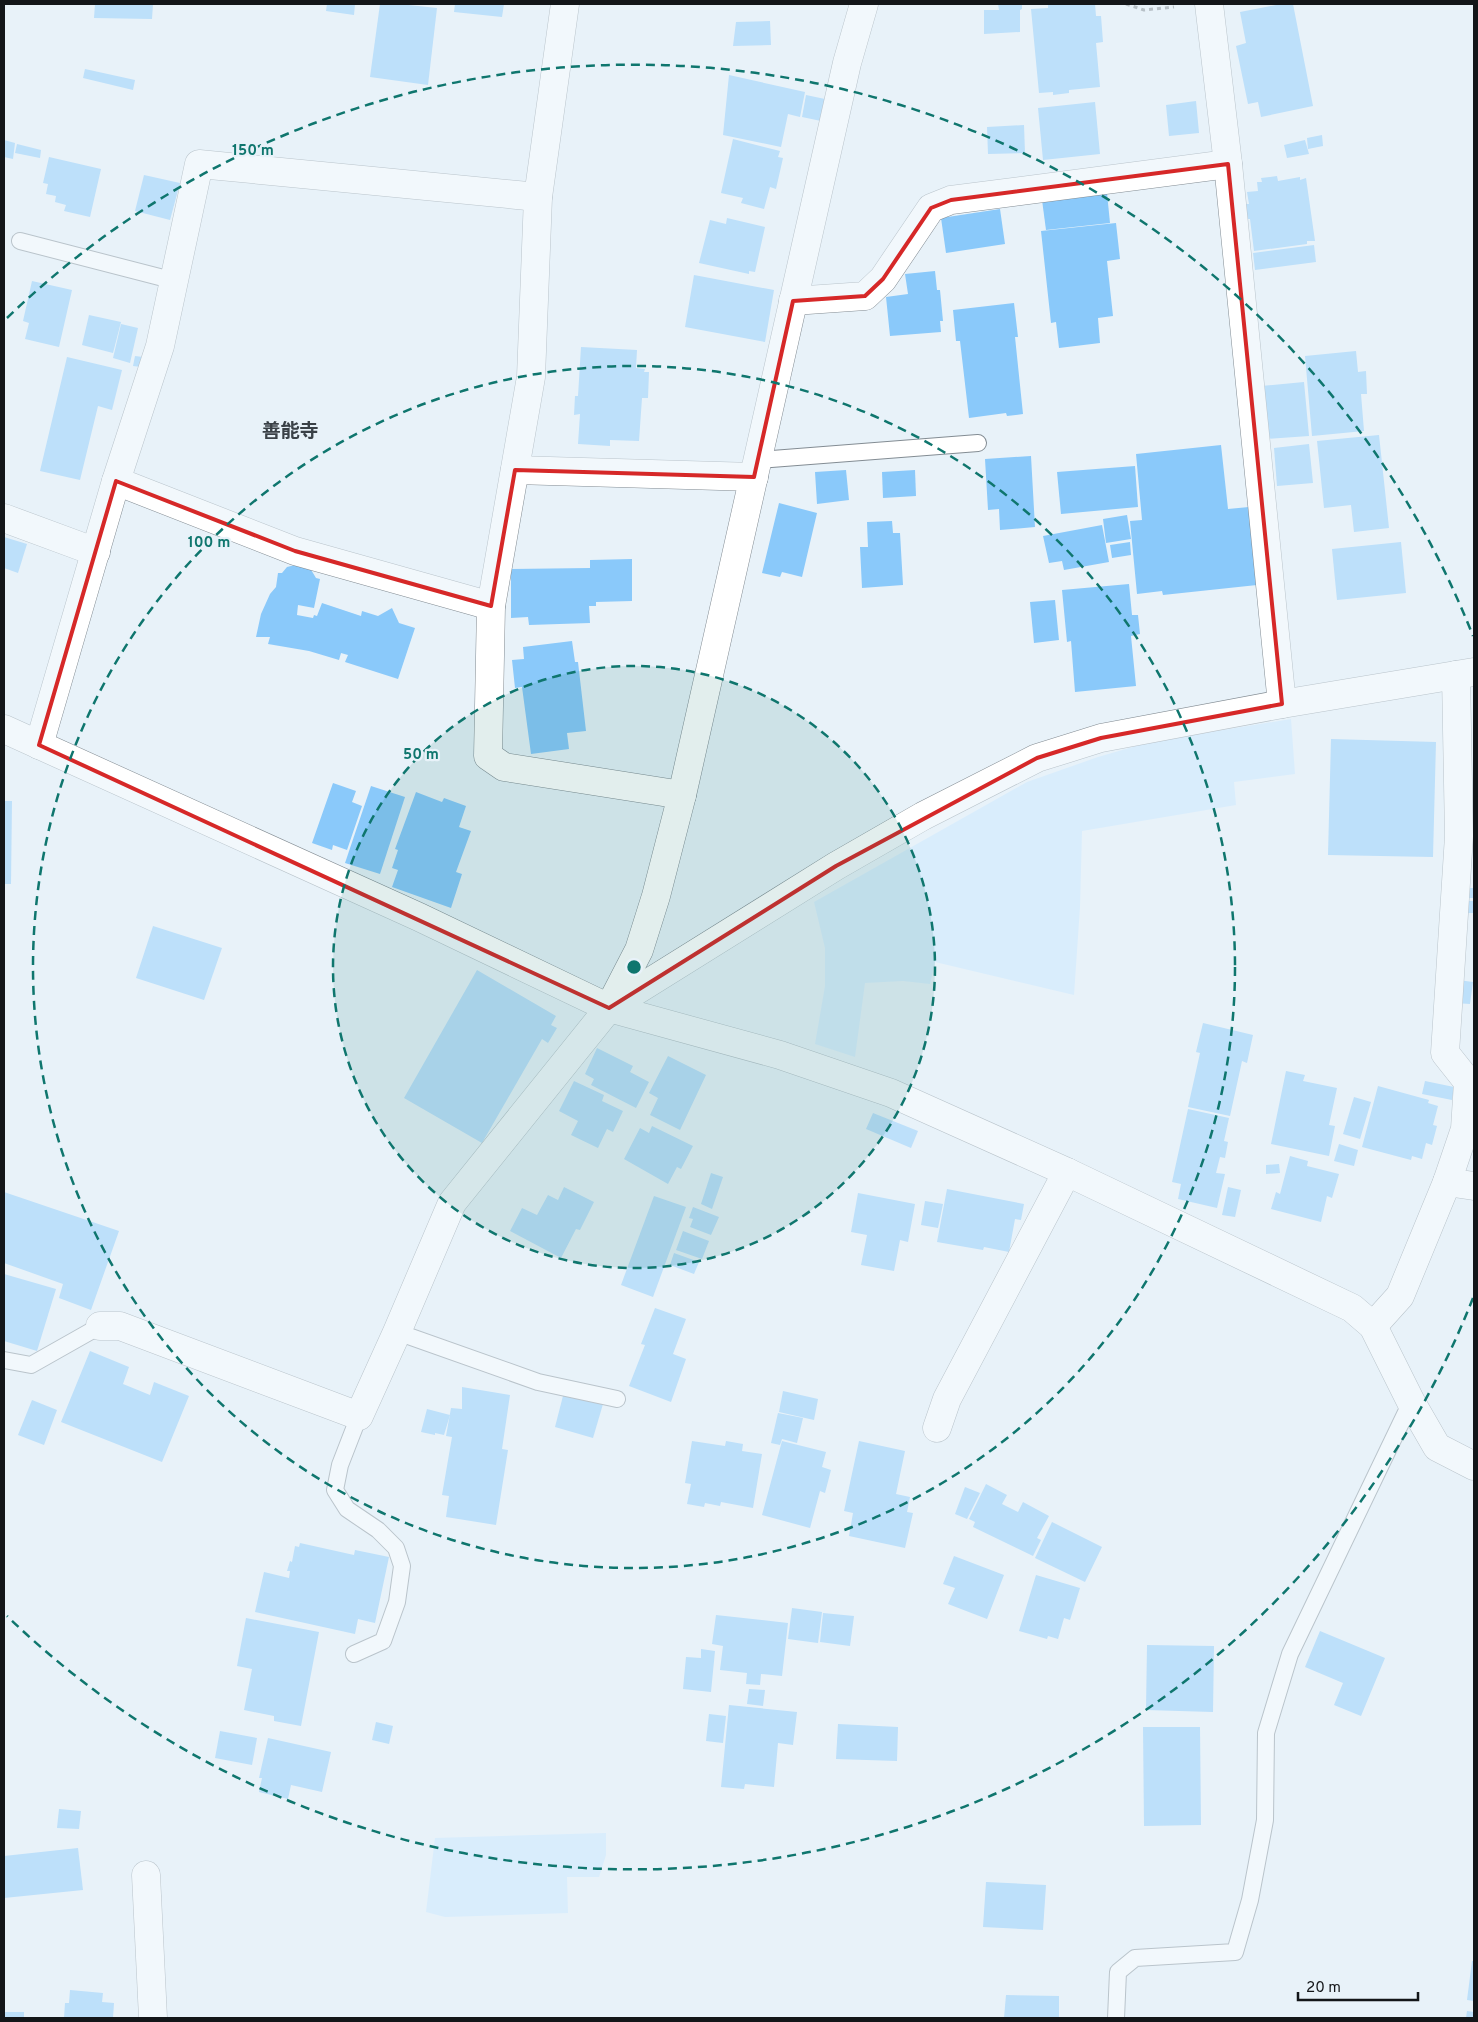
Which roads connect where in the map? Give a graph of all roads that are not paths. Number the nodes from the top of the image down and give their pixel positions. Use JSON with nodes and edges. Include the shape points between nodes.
{"nodes":[{"id":1,"x":566,"y":4,"type":"edge"},
{"id":2,"x":864,"y":4,"type":"edge"},
{"id":3,"x":1209,"y":4,"type":"edge"},
{"id":4,"x":1228,"y":164,"type":"junction"},
{"id":5,"x":538,"y":197,"type":"junction"},
{"id":6,"x":20,"y":241,"type":"dead end"},
{"id":7,"x":174,"y":281,"type":"junction"},
{"id":8,"x":794,"y":301,"type":"junction"},
{"id":9,"x":978,"y":443,"type":"dead end"},
{"id":10,"x":756,"y":468,"type":"junction"},
{"id":11,"x":515,"y":470,"type":"junction"},
{"id":12,"x":116,"y":481,"type":"junction"},
{"id":13,"x":4,"y":518,"type":"edge"},
{"id":14,"x":96,"y":552,"type":"junction"},
{"id":15,"x":491,"y":606,"type":"junction"},
{"id":16,"x":1465,"y":674,"type":"edge"},
{"id":17,"x":1282,"y":704,"type":"junction"},
{"id":18,"x":4,"y":729,"type":"edge"},
{"id":19,"x":39,"y":745,"type":"junction"},
{"id":20,"x":682,"y":795,"type":"junction"},
{"id":21,"x":609,"y":1008,"type":"junction"},
{"id":22,"x":1067,"y":1172,"type":"junction"},
{"id":23,"x":1447,"y":1182,"type":"junction"},
{"id":24,"x":1474,"y":1186,"type":"edge"},
{"id":25,"x":100,"y":1326,"type":"joint"},
{"id":26,"x":1373,"y":1326,"type":"junction"},
{"id":27,"x":397,"y":1332,"type":"junction"},
{"id":28,"x":4,"y":1360,"type":"edge"},
{"id":29,"x":617,"y":1399,"type":"dead end"},
{"id":30,"x":1412,"y":1402,"type":"junction"},
{"id":31,"x":359,"y":1416,"type":"junction"},
{"id":32,"x":937,"y":1428,"type":"dead end"},
{"id":33,"x":1474,"y":1466,"type":"edge"},
{"id":34,"x":354,"y":1654,"type":"dead end"},
{"id":35,"x":146,"y":1875,"type":"dead end"},
{"id":36,"x":153,"y":2018,"type":"edge"},
{"id":37,"x":1116,"y":2018,"type":"edge"}],
"edges":[{"from":1,"to":5,"type":"street"},
{"from":2,"to":8,"type":"street","via":[[847,63]]},
{"from":3,"to":4,"type":"street"},
{"from":4,"to":8,"type":"street","via":[[951,200],[931,208],[883,279],[865,296]]},
{"from":4,"to":17,"type":"street"},
{"from":5,"to":7,"type":"street","via":[[199,164]]},
{"from":5,"to":11,"type":"street","via":[[532,377]]},
{"from":6,"to":7,"type":"lane"},
{"from":7,"to":12,"type":"street","via":[[160,346]]},
{"from":8,"to":10,"type":"street"},
{"from":9,"to":10,"type":"lane"},
{"from":10,"to":11,"type":"street"},
{"from":10,"to":20,"type":"street"},
{"from":11,"to":15,"type":"street"},
{"from":12,"to":14,"type":"street"},
{"from":12,"to":15,"type":"street","via":[[295,551]]},
{"from":13,"to":14,"type":"street"},
{"from":14,"to":19,"type":"street"},
{"from":15,"to":20,"type":"street","via":[[488,756],[504,767]]},
{"from":16,"to":17,"type":"street"},
{"from":16,"to":23,"type":"street","via":[[1459,836],[1445,1052],[1468,1082],[1465,1129]]},
{"from":17,"to":21,"type":"street","via":[[1101,738],[1037,758],[923,816],[836,866]]},
{"from":18,"to":19,"type":"street"},
{"from":19,"to":21,"type":"street"},
{"from":20,"to":21,"type":"street","via":[[639,950]]},
{"from":21,"to":22,"type":"street","via":[[780,1055],[891,1093]]},
{"from":21,"to":27,"type":"street","via":[[452,1203]]},
{"from":22,"to":26,"type":"street","via":[[1352,1308]]},
{"from":22,"to":32,"type":"street","via":[[947,1399]]},
{"from":23,"to":24,"type":"street"},
{"from":23,"to":26,"type":"street","via":[[1400,1296]]},
{"from":25,"to":28,"type":"lane","via":[[31,1365]]},
{"from":25,"to":31,"type":"street","via":[[120,1326]]},
{"from":26,"to":30,"type":"street"},
{"from":27,"to":29,"type":"lane","via":[[538,1382]]},
{"from":27,"to":31,"type":"street"},
{"from":30,"to":33,"type":"street","via":[[1437,1446]]},
{"from":30,"to":37,"type":"lane","via":[[1290,1654],[1266,1733],[1265,1820],[1250,1900],[1235,1952],[1135,1958],[1118,1972]]},
{"from":31,"to":34,"type":"lane","via":[[340,1465],[335,1490],[347,1509],[378,1530],[396,1548],[402,1566],[398,1602],[383,1641]]},
{"from":35,"to":36,"type":"street"}]}
